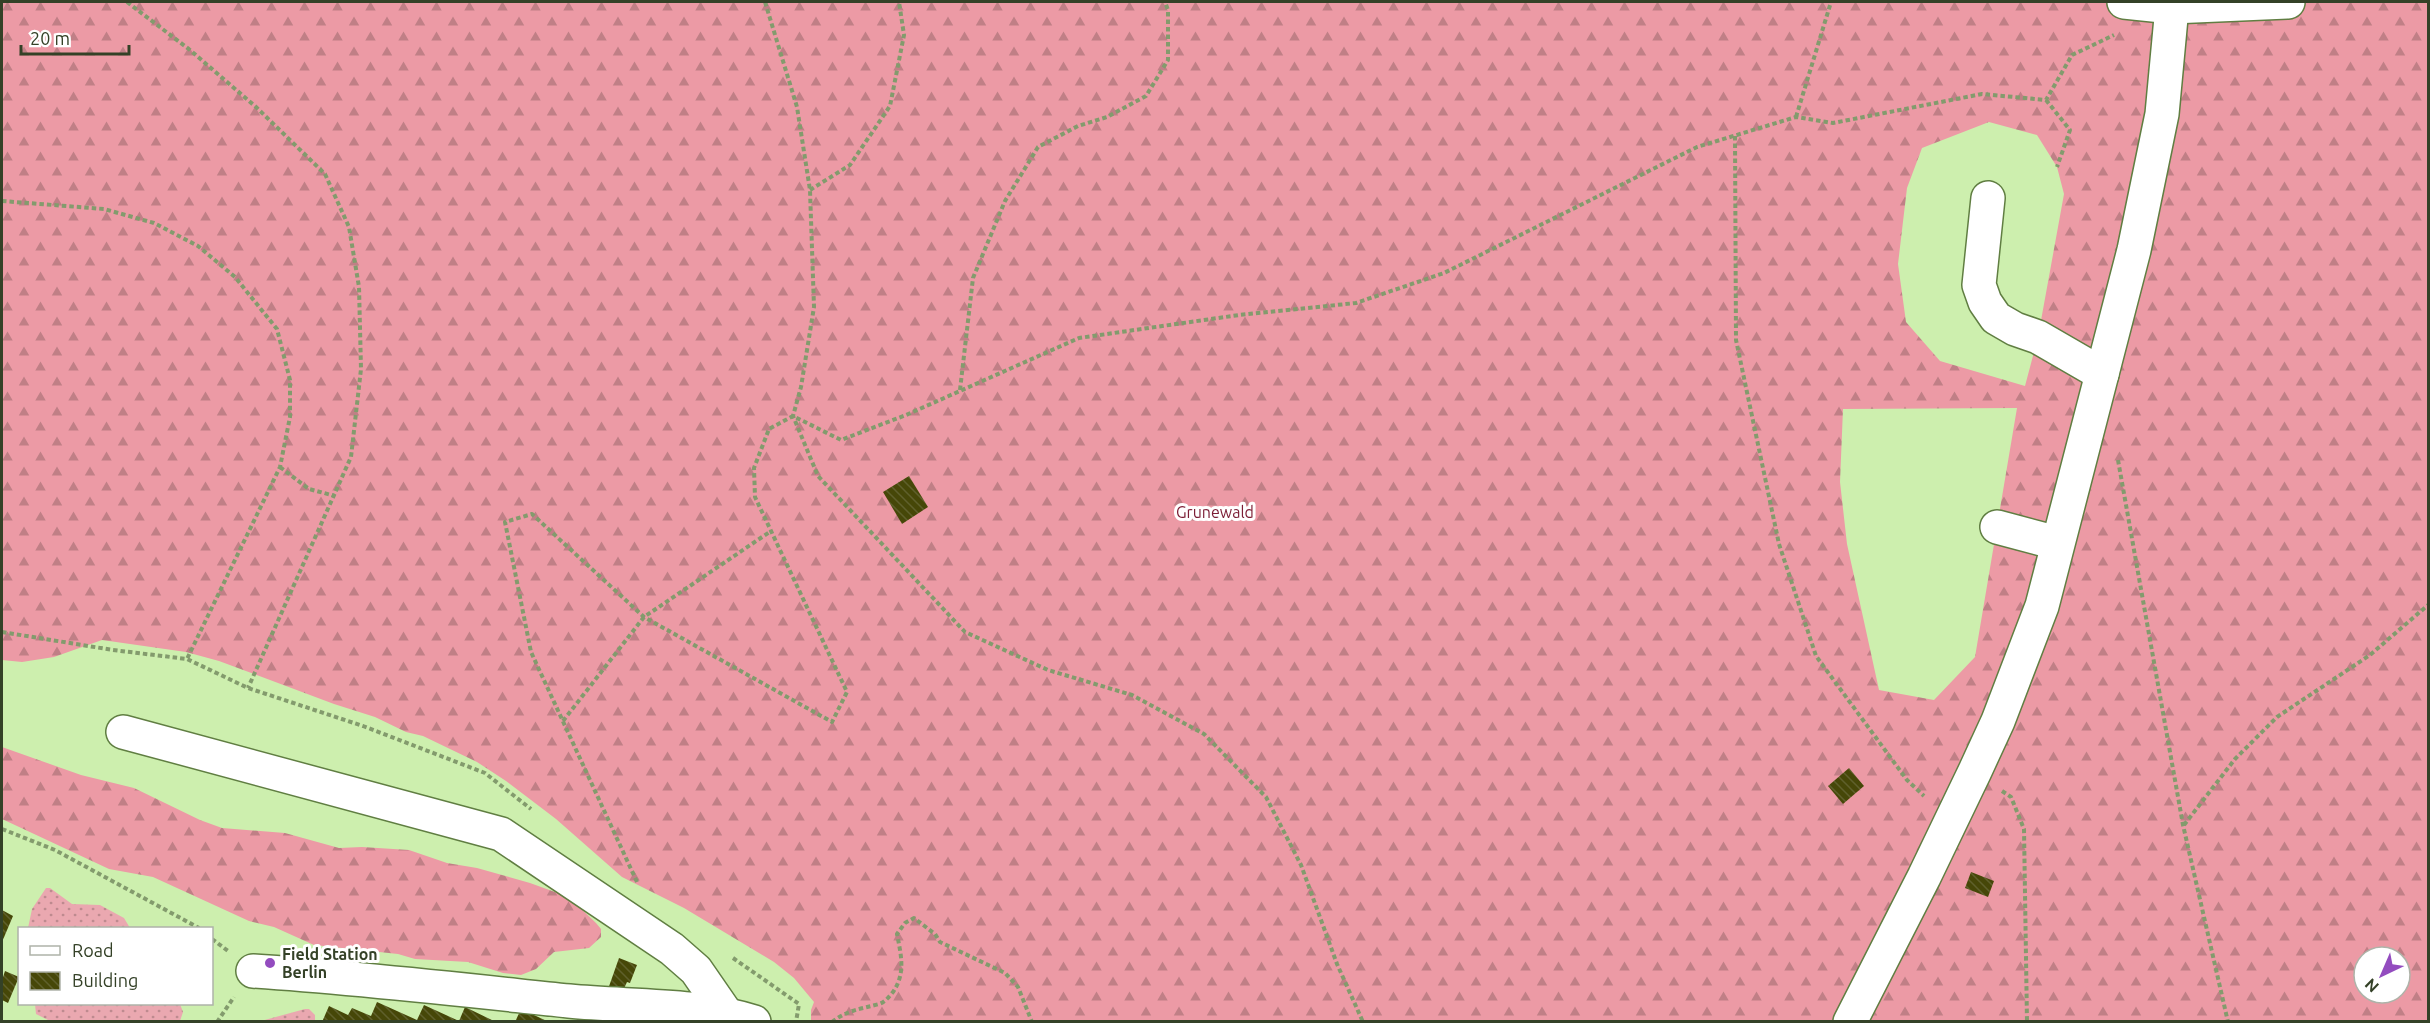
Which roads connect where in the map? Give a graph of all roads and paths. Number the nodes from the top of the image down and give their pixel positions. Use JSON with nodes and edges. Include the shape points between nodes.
{"nodes":[{"id":1,"x":127,"y":2,"type":"edge"},
{"id":2,"x":765,"y":2,"type":"edge"},
{"id":3,"x":899,"y":2,"type":"edge"},
{"id":4,"x":1165,"y":2,"type":"edge"},
{"id":5,"x":1831,"y":2,"type":"edge"},
{"id":6,"x":2288,"y":2,"type":"edge"},
{"id":7,"x":2172,"y":8,"type":"junction"},
{"id":8,"x":2123,"y":16,"type":"edge"},
{"id":9,"x":2046,"y":100,"type":"junction"},
{"id":10,"x":1796,"y":117,"type":"junction"},
{"id":11,"x":1735,"y":136,"type":"junction"},
{"id":12,"x":2057,"y":167,"type":"dead end"},
{"id":13,"x":810,"y":190,"type":"junction"},
{"id":14,"x":1988,"y":198,"type":"dead end"},
{"id":15,"x":2,"y":201,"type":"edge"},
{"id":16,"x":2102,"y":374,"type":"junction"},
{"id":17,"x":960,"y":391,"type":"junction"},
{"id":18,"x":793,"y":416,"type":"junction"},
{"id":19,"x":2117,"y":455,"type":"dead end"},
{"id":20,"x":280,"y":467,"type":"junction"},
{"id":21,"x":335,"y":496,"type":"junction"},
{"id":22,"x":1997,"y":527,"type":"dead end"},
{"id":23,"x":771,"y":531,"type":"junction"},
{"id":24,"x":2058,"y":543,"type":"junction"},
{"id":25,"x":2428,"y":605,"type":"edge"},
{"id":26,"x":644,"y":617,"type":"junction"},
{"id":27,"x":2,"y":632,"type":"edge"},
{"id":28,"x":187,"y":659,"type":"junction"},
{"id":29,"x":248,"y":688,"type":"junction"},
{"id":30,"x":563,"y":721,"type":"junction"},
{"id":31,"x":123,"y":732,"type":"dead end"},
{"id":32,"x":1975,"y":771,"type":"junction"},
{"id":33,"x":532,"y":809,"type":"dead end"},
{"id":34,"x":1950,"y":822,"type":"junction"},
{"id":35,"x":2183,"y":825,"type":"junction"},
{"id":36,"x":2,"y":828,"type":"edge"},
{"id":37,"x":639,"y":886,"type":"dead end"},
{"id":38,"x":197,"y":927,"type":"edge"},
{"id":39,"x":253,"y":970,"type":"dead end"},
{"id":40,"x":739,"y":1017,"type":"edge"},
{"id":41,"x":832,"y":1022,"type":"edge"},
{"id":42,"x":1032,"y":1022,"type":"edge"},
{"id":43,"x":1363,"y":1022,"type":"edge"},
{"id":44,"x":1850,"y":1022,"type":"edge"},
{"id":45,"x":2027,"y":1022,"type":"edge"},
{"id":46,"x":2228,"y":1022,"type":"edge"}],
"edges":[{"from":1,"to":21,"type":"path","via":[[256,107],[325,174],[349,227],[359,287],[361,369],[351,457]]},
{"from":2,"to":13,"type":"path","via":[[797,107]]},
{"from":3,"to":13,"type":"path","via":[[904,35],[890,106],[850,165]]},
{"from":4,"to":17,"type":"path","via":[[1168,60],[1146,96],[1038,147],[1005,201],[973,278]]},
{"from":5,"to":10,"type":"path"},
{"from":6,"to":7,"type":"street"},
{"from":7,"to":8,"type":"street"},
{"from":7,"to":16,"type":"street","via":[[2162,114],[2134,250]]},
{"from":8,"to":9,"type":"path","via":[[2072,55]]},
{"from":9,"to":10,"type":"path","via":[[1982,94],[1833,123]]},
{"from":9,"to":12,"type":"path","via":[[2070,130]]},
{"from":10,"to":11,"type":"path"},
{"from":11,"to":17,"type":"path","via":[[1697,147],[1444,273],[1356,303],[1079,338]]},
{"from":11,"to":34,"type":"path","via":[[1736,340],[1779,544],[1816,656],[1907,780]]},
{"from":13,"to":18,"type":"path","via":[[814,307]]},
{"from":14,"to":16,"type":"street","via":[[1979,285],[1985,302],[1996,318]]},
{"from":15,"to":20,"type":"path","via":[[104,209],[154,223],[198,246],[235,277],[277,329],[290,380],[290,417]]},
{"from":16,"to":24,"type":"street"},
{"from":17,"to":18,"type":"path","via":[[841,441]]},
{"from":18,"to":23,"type":"path","via":[[769,429],[754,468],[755,497]]},
{"from":18,"to":43,"type":"path","via":[[818,476],[965,632],[1048,670],[1132,694],[1204,734],[1266,797],[1301,864],[1337,964]]},
{"from":19,"to":35,"type":"path"},
{"from":20,"to":21,"type":"path","via":[[309,489]]},
{"from":20,"to":28,"type":"path"},
{"from":21,"to":29,"type":"path"},
{"from":22,"to":24,"type":"street"},
{"from":23,"to":26,"type":"path"},
{"from":23,"to":26,"type":"path","via":[[847,692],[832,722]]},
{"from":24,"to":32,"type":"street","via":[[2042,606]]},
{"from":25,"to":35,"type":"path","via":[[2370,655],[2277,717],[2235,759]]},
{"from":26,"to":30,"type":"path"},
{"from":26,"to":30,"type":"path","via":[[532,514],[505,522],[531,652]]},
{"from":27,"to":28,"type":"path"},
{"from":28,"to":29,"type":"path"},
{"from":29,"to":33,"type":"path","via":[[363,726],[485,773]]},
{"from":30,"to":37,"type":"path"},
{"from":31,"to":40,"type":"street","via":[[501,834],[672,949]]},
{"from":32,"to":34,"type":"street"},
{"from":32,"to":45,"type":"path","via":[[2011,797],[2024,829]]},
{"from":34,"to":44,"type":"street"},
{"from":35,"to":46,"type":"path"},
{"from":36,"to":38,"type":"path","via":[[55,850]]},
{"from":39,"to":40,"type":"street"},
{"from":41,"to":42,"type":"path","via":[[844,1012],[883,1004],[890,996],[900,982],[902,963],[897,934],[915,918],[940,942],[1005,973],[1018,987]]}]}
